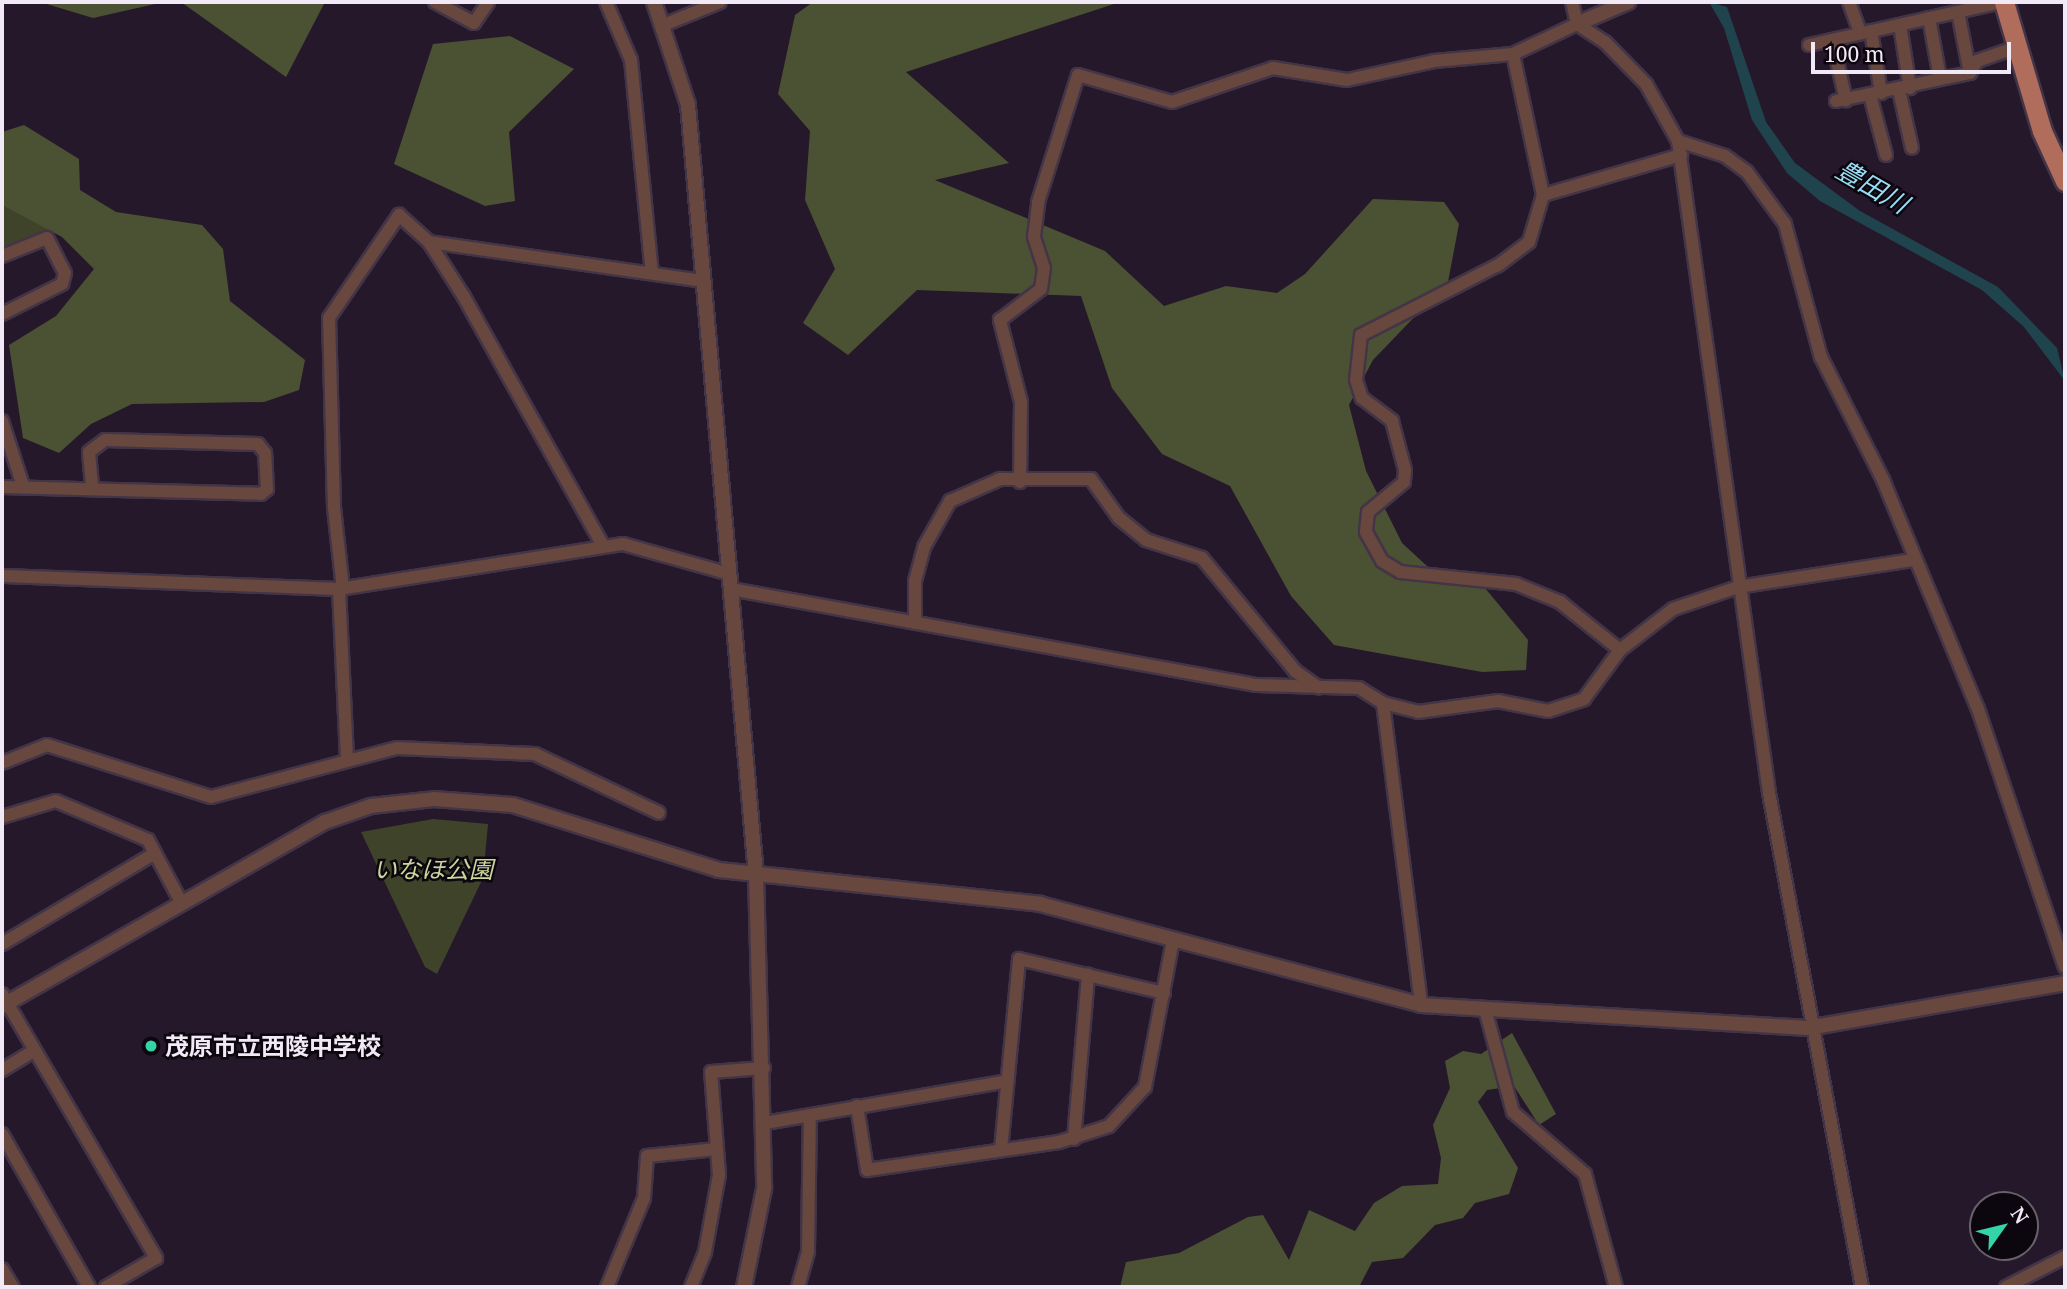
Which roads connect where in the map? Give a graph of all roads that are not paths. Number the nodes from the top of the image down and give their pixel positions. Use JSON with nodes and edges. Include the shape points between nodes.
{"nodes":[{"id":1,"x":435,"y":2,"type":"edge"},
{"id":2,"x":488,"y":2,"type":"edge"},
{"id":3,"x":606,"y":2,"type":"edge"},
{"id":4,"x":654,"y":2,"type":"edge"},
{"id":5,"x":1572,"y":2,"type":"edge"},
{"id":6,"x":1628,"y":2,"type":"edge"},
{"id":7,"x":1849,"y":2,"type":"edge"},
{"id":8,"x":2003,"y":2,"type":"edge"},
{"id":9,"x":712,"y":4,"type":"edge"},
{"id":10,"x":1958,"y":12,"type":"junction"},
{"id":11,"x":1929,"y":18,"type":"junction"},
{"id":12,"x":666,"y":24,"type":"junction"},
{"id":13,"x":1577,"y":24,"type":"junction"},
{"id":14,"x":1900,"y":25,"type":"junction"},
{"id":15,"x":1865,"y":32,"type":"junction"},
{"id":16,"x":1832,"y":40,"type":"junction"},
{"id":17,"x":1810,"y":45,"type":"dead end"},
{"id":18,"x":2017,"y":47,"type":"junction"},
{"id":19,"x":1513,"y":54,"type":"junction"},
{"id":20,"x":1970,"y":73,"type":"junction"},
{"id":21,"x":1940,"y":78,"type":"junction"},
{"id":22,"x":1905,"y":89,"type":"junction"},
{"id":23,"x":1875,"y":94,"type":"junction"},
{"id":24,"x":1678,"y":141,"type":"junction"},
{"id":25,"x":1912,"y":148,"type":"dead end"},
{"id":26,"x":1681,"y":155,"type":"junction"},
{"id":27,"x":1886,"y":155,"type":"dead end"},
{"id":28,"x":2065,"y":181,"type":"edge"},
{"id":29,"x":1543,"y":195,"type":"junction"},
{"id":30,"x":429,"y":242,"type":"junction"},
{"id":31,"x":2,"y":256,"type":"edge"},
{"id":32,"x":652,"y":273,"type":"junction"},
{"id":33,"x":703,"y":281,"type":"junction"},
{"id":34,"x":2,"y":314,"type":"edge"},
{"id":35,"x":2,"y":421,"type":"edge"},
{"id":36,"x":1020,"y":482,"type":"junction"},
{"id":37,"x":23,"y":486,"type":"junction"},
{"id":38,"x":2,"y":487,"type":"edge"},
{"id":39,"x":92,"y":488,"type":"junction"},
{"id":40,"x":602,"y":544,"type":"junction"},
{"id":41,"x":1913,"y":560,"type":"junction"},
{"id":42,"x":2,"y":576,"type":"edge"},
{"id":43,"x":730,"y":581,"type":"junction"},
{"id":44,"x":1738,"y":587,"type":"junction"},
{"id":45,"x":341,"y":589,"type":"junction"},
{"id":46,"x":915,"y":623,"type":"junction"},
{"id":47,"x":1620,"y":650,"type":"junction"},
{"id":48,"x":1326,"y":691,"type":"junction"},
{"id":49,"x":1383,"y":704,"type":"junction"},
{"id":50,"x":347,"y":761,"type":"junction"},
{"id":51,"x":2,"y":763,"type":"edge"},
{"id":52,"x":659,"y":813,"type":"dead end"},
{"id":53,"x":2,"y":817,"type":"edge"},
{"id":54,"x":155,"y":853,"type":"junction"},
{"id":55,"x":756,"y":873,"type":"junction"},
{"id":56,"x":181,"y":902,"type":"junction"},
{"id":57,"x":1173,"y":940,"type":"junction"},
{"id":58,"x":2,"y":944,"type":"edge"},
{"id":59,"x":2065,"y":967,"type":"edge"},
{"id":60,"x":1088,"y":975,"type":"junction"},
{"id":61,"x":2065,"y":983,"type":"edge"},
{"id":62,"x":1164,"y":993,"type":"junction"},
{"id":63,"x":3,"y":1001,"type":"edge"},
{"id":64,"x":1421,"y":1005,"type":"junction"},
{"id":65,"x":1485,"y":1009,"type":"junction"},
{"id":66,"x":1808,"y":1028,"type":"junction"},
{"id":67,"x":34,"y":1051,"type":"junction"},
{"id":68,"x":764,"y":1068,"type":"junction"},
{"id":69,"x":2,"y":1070,"type":"edge"},
{"id":70,"x":1006,"y":1081,"type":"junction"},
{"id":71,"x":857,"y":1106,"type":"junction"},
{"id":72,"x":810,"y":1115,"type":"junction"},
{"id":73,"x":765,"y":1123,"type":"junction"},
{"id":74,"x":2,"y":1134,"type":"edge"},
{"id":75,"x":1074,"y":1139,"type":"junction"},
{"id":76,"x":718,"y":1149,"type":"junction"},
{"id":77,"x":1001,"y":1150,"type":"junction"},
{"id":78,"x":2065,"y":1257,"type":"edge"},
{"id":79,"x":2,"y":1269,"type":"edge"},
{"id":80,"x":13,"y":1287,"type":"edge"},
{"id":81,"x":89,"y":1287,"type":"edge"},
{"id":82,"x":106,"y":1287,"type":"edge"},
{"id":83,"x":607,"y":1287,"type":"edge"},
{"id":84,"x":691,"y":1287,"type":"edge"},
{"id":85,"x":744,"y":1287,"type":"edge"},
{"id":86,"x":797,"y":1287,"type":"edge"},
{"id":87,"x":1616,"y":1287,"type":"edge"},
{"id":88,"x":1862,"y":1287,"type":"edge"},
{"id":89,"x":2006,"y":1287,"type":"edge"}],
"edges":[{"from":1,"to":2,"type":"street","via":[[474,23]]},
{"from":3,"to":32,"type":"street","via":[[631,61]]},
{"from":4,"to":12,"type":"street"},
{"from":5,"to":13,"type":"street"},
{"from":6,"to":13,"type":"street"},
{"from":7,"to":15,"type":"street"},
{"from":8,"to":10,"type":"street"},
{"from":8,"to":18,"type":"main road"},
{"from":9,"to":12,"type":"street"},
{"from":10,"to":11,"type":"street"},
{"from":10,"to":20,"type":"street"},
{"from":11,"to":14,"type":"street"},
{"from":11,"to":21,"type":"street"},
{"from":12,"to":33,"type":"street","via":[[688,105]]},
{"from":13,"to":19,"type":"street"},
{"from":13,"to":24,"type":"street","via":[[1605,42],[1646,84]]},
{"from":14,"to":15,"type":"street"},
{"from":14,"to":22,"type":"street"},
{"from":15,"to":16,"type":"street"},
{"from":15,"to":23,"type":"street"},
{"from":16,"to":17,"type":"street"},
{"from":16,"to":23,"type":"street","via":[[1841,100]]},
{"from":18,"to":20,"type":"street","via":[[1978,61]]},
{"from":18,"to":28,"type":"main road"},
{"from":19,"to":29,"type":"street"},
{"from":19,"to":36,"type":"street","via":[[1434,61],[1347,80],[1273,68],[1172,102],[1078,75],[1038,202],[1034,237],[1044,268],[1041,289],[1000,320],[1021,402]]},
{"from":20,"to":21,"type":"street"},
{"from":21,"to":22,"type":"street"},
{"from":22,"to":23,"type":"street"},
{"from":22,"to":25,"type":"street"},
{"from":23,"to":27,"type":"street"},
{"from":24,"to":26,"type":"street"},
{"from":24,"to":41,"type":"street","via":[[1725,156],[1747,172],[1785,224],[1821,357],[1883,480]]},
{"from":26,"to":29,"type":"street"},
{"from":26,"to":44,"type":"street"},
{"from":29,"to":47,"type":"street","via":[[1529,242],[1514,256],[1361,335],[1356,380],[1362,398],[1392,421],[1405,470],[1404,482],[1368,512],[1366,532],[1382,561],[1400,572],[1516,584],[1560,602]]},
{"from":30,"to":32,"type":"street"},
{"from":30,"to":40,"type":"street"},
{"from":30,"to":45,"type":"street","via":[[399,215],[329,318]]},
{"from":31,"to":34,"type":"street","via":[[47,238],[65,273],[62,285]]},
{"from":32,"to":33,"type":"street"},
{"from":33,"to":43,"type":"street"},
{"from":35,"to":37,"type":"street"},
{"from":36,"to":46,"type":"street","via":[[1000,479],[969,488],[937,516],[915,581]]},
{"from":36,"to":48,"type":"street","via":[[1091,479],[1119,518],[1146,540],[1202,558],[1294,671]]},
{"from":37,"to":38,"type":"street"},
{"from":37,"to":39,"type":"street"},
{"from":39,"to":39,"type":"street","via":[[261,494],[267,489],[265,453],[258,444],[105,440],[89,452]]},
{"from":40,"to":43,"type":"street","via":[[668,553]]},
{"from":40,"to":45,"type":"street"},
{"from":41,"to":44,"type":"street"},
{"from":41,"to":59,"type":"street","via":[[1978,709]]},
{"from":42,"to":45,"type":"street"},
{"from":43,"to":46,"type":"street"},
{"from":43,"to":55,"type":"street"},
{"from":44,"to":47,"type":"street","via":[[1673,609]]},
{"from":44,"to":66,"type":"street"},
{"from":45,"to":50,"type":"street"},
{"from":46,"to":48,"type":"street","via":[[1256,685]]},
{"from":47,"to":49,"type":"street","via":[[1584,699],[1548,711],[1498,701],[1418,712]]},
{"from":48,"to":49,"type":"street","via":[[1359,688]]},
{"from":49,"to":64,"type":"street"},
{"from":50,"to":51,"type":"street","via":[[211,797],[47,746]]},
{"from":50,"to":52,"type":"street","via":[[397,748],[535,754]]},
{"from":53,"to":54,"type":"street","via":[[56,801],[148,840]]},
{"from":54,"to":56,"type":"street"},
{"from":54,"to":58,"type":"street"},
{"from":55,"to":56,"type":"street","via":[[682,863],[513,806],[408,800],[325,822]]},
{"from":55,"to":57,"type":"street","via":[[1041,904]]},
{"from":55,"to":68,"type":"street"},
{"from":56,"to":63,"type":"street"},
{"from":57,"to":62,"type":"street"},
{"from":57,"to":64,"type":"street"},
{"from":60,"to":62,"type":"street"},
{"from":60,"to":70,"type":"street","via":[[1019,959]]},
{"from":60,"to":75,"type":"street"},
{"from":61,"to":66,"type":"street"},
{"from":62,"to":75,"type":"street","via":[[1145,1087],[1109,1126]]},
{"from":63,"to":67,"type":"street"},
{"from":64,"to":65,"type":"street"},
{"from":65,"to":66,"type":"street"},
{"from":65,"to":87,"type":"street","via":[[1513,1112],[1585,1174]]},
{"from":66,"to":88,"type":"street"},
{"from":67,"to":69,"type":"street"},
{"from":67,"to":82,"type":"street","via":[[156,1258]]},
{"from":68,"to":73,"type":"street"},
{"from":68,"to":76,"type":"street","via":[[712,1072]]},
{"from":70,"to":71,"type":"street"},
{"from":70,"to":77,"type":"street"},
{"from":71,"to":72,"type":"street"},
{"from":71,"to":77,"type":"street","via":[[867,1170]]},
{"from":72,"to":73,"type":"street"},
{"from":72,"to":86,"type":"street","via":[[808,1251]]},
{"from":73,"to":85,"type":"street","via":[[764,1189]]},
{"from":74,"to":81,"type":"street"},
{"from":75,"to":77,"type":"street"},
{"from":76,"to":83,"type":"street","via":[[647,1156],[644,1198]]},
{"from":76,"to":84,"type":"street","via":[[705,1252]]},
{"from":78,"to":89,"type":"street"},
{"from":79,"to":80,"type":"street"}]}
